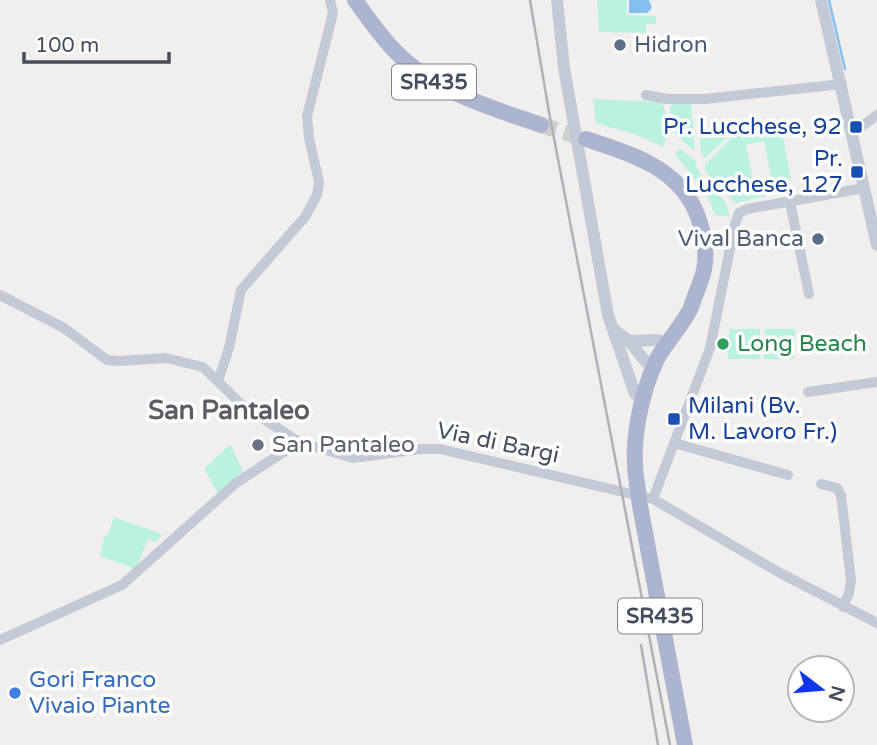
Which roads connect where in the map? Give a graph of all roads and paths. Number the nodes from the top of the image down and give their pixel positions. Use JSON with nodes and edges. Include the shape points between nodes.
{"nodes":[{"id":1,"x":330,"y":0,"type":"edge"},
{"id":2,"x":355,"y":0,"type":"edge"},
{"id":3,"x":557,"y":0,"type":"edge"},
{"id":4,"x":821,"y":0,"type":"edge"},
{"id":5,"x":842,"y":84,"type":"junction"},
{"id":6,"x":646,"y":94,"type":"dead end"},
{"id":7,"x":877,"y":116,"type":"edge"},
{"id":8,"x":541,"y":125,"type":"tunnel mouth"},
{"id":9,"x":853,"y":134,"type":"junction"},
{"id":10,"x":586,"y":139,"type":"tunnel mouth"},
{"id":11,"x":864,"y":188,"type":"junction"},
{"id":12,"x":790,"y":202,"type":"junction"},
{"id":13,"x":877,"y":245,"type":"edge"},
{"id":14,"x":809,"y":294,"type":"dead end"},
{"id":15,"x":0,"y":295,"type":"edge"},
{"id":16,"x":693,"y":300,"type":"junction"},
{"id":17,"x":612,"y":328,"type":"junction"},
{"id":18,"x":659,"y":340,"type":"junction"},
{"id":19,"x":629,"y":341,"type":"junction"},
{"id":20,"x":623,"y":358,"type":"junction"},
{"id":21,"x":647,"y":367,"type":"junction"},
{"id":22,"x":218,"y":381,"type":"junction"},
{"id":23,"x":877,"y":382,"type":"edge"},
{"id":24,"x":808,"y":392,"type":"dead end"},
{"id":25,"x":635,"y":394,"type":"junction"},
{"id":26,"x":299,"y":442,"type":"junction"},
{"id":27,"x":674,"y":443,"type":"junction"},
{"id":28,"x":788,"y":475,"type":"dead end"},
{"id":29,"x":636,"y":478,"type":"junction"},
{"id":30,"x":821,"y":484,"type":"dead end"},
{"id":31,"x":647,"y":503,"type":"junction"},
{"id":32,"x":843,"y":607,"type":"junction"},
{"id":33,"x":877,"y":623,"type":"edge"},
{"id":34,"x":0,"y":640,"type":"edge"},
{"id":35,"x":685,"y":745,"type":"edge"}],
"edges":[{"from":1,"to":22,"type":"street","via":[[331,22],[307,116],[319,181],[317,195],[305,217],[240,290]]},
{"from":2,"to":8,"type":"main road","number":"SR435","via":[[395,51],[434,82]]},
{"from":3,"to":17,"type":"street","via":[[563,60]]},
{"from":4,"to":5,"type":"street"},
{"from":5,"to":6,"type":"street","via":[[704,99]]},
{"from":5,"to":9,"type":"street"},
{"from":7,"to":9,"type":"street"},
{"from":9,"to":11,"type":"street"},
{"from":10,"to":16,"type":"main road","number":"SR435","via":[[648,161],[686,193],[697,211],[705,244],[704,271]]},
{"from":11,"to":12,"type":"street"},
{"from":11,"to":13,"type":"street"},
{"from":12,"to":14,"type":"street"},
{"from":12,"to":27,"type":"street","via":[[747,209],[737,217],[712,344]]},
{"from":15,"to":22,"type":"street","name":"Via di Bargi","via":[[64,328],[107,360],[179,360],[203,367]]},
{"from":16,"to":18,"type":"main road","number":"SR435"},
{"from":16,"to":21,"type":"main road"},
{"from":17,"to":19,"type":"street"},
{"from":17,"to":20,"type":"street"},
{"from":18,"to":19,"type":"street"},
{"from":18,"to":21,"type":"main road","number":"SR435"},
{"from":19,"to":21,"type":"street"},
{"from":20,"to":21,"type":"street","via":[[632,366]]},
{"from":20,"to":25,"type":"street"},
{"from":21,"to":25,"type":"main road","number":"SR435"},
{"from":21,"to":29,"type":"main road"},
{"from":22,"to":26,"type":"street","name":"Via di Bargi","via":[[241,404]]},
{"from":23,"to":24,"type":"street"},
{"from":25,"to":29,"type":"main road","number":"SR435","via":[[628,434]]},
{"from":26,"to":31,"type":"street","name":"Via di Bargi","via":[[352,458],[440,449]]},
{"from":26,"to":34,"type":"street","via":[[236,483],[122,585]]},
{"from":27,"to":28,"type":"street"},
{"from":27,"to":31,"type":"street"},
{"from":29,"to":31,"type":"main road","number":"SR435","bridge":true},
{"from":30,"to":32,"type":"street","via":[[836,488],[841,495],[851,580]]},
{"from":31,"to":32,"type":"street","name":"Via di Bargi"},
{"from":31,"to":35,"type":"main road","number":"SR435"},
{"from":32,"to":33,"type":"street","name":"Via di Bargi"}]}
